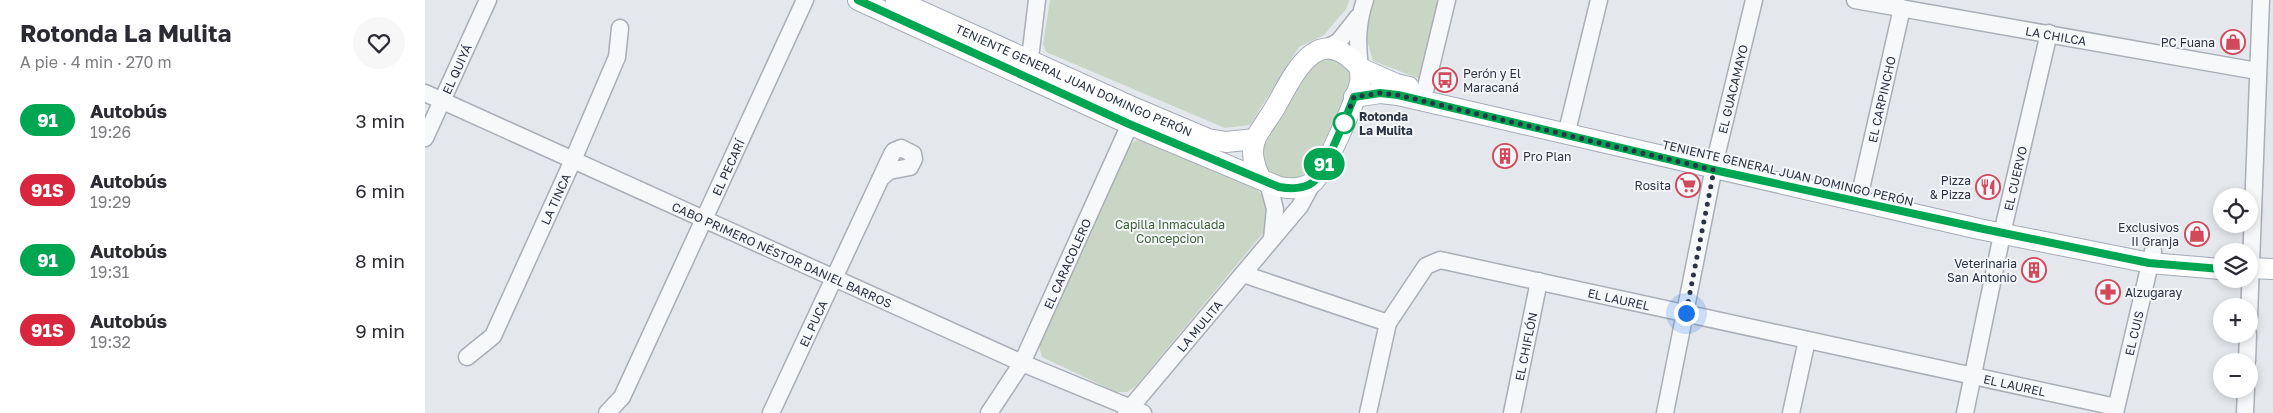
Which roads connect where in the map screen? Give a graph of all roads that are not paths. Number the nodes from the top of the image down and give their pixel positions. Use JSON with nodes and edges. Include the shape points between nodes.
{"nodes":[{"id":1,"x":488,"y":0,"type":"edge"},
{"id":2,"x":805,"y":0,"type":"edge"},
{"id":3,"x":896,"y":0,"type":"edge"},
{"id":4,"x":1037,"y":0,"type":"edge"},
{"id":5,"x":1447,"y":0,"type":"edge"},
{"id":6,"x":1599,"y":0,"type":"edge"},
{"id":7,"x":1754,"y":0,"type":"edge"},
{"id":8,"x":1855,"y":0,"type":"edge"},
{"id":9,"x":2261,"y":0,"type":"edge"},
{"id":10,"x":864,"y":1,"type":"edge"},
{"id":11,"x":1362,"y":7,"type":"edge"},
{"id":12,"x":1902,"y":8,"type":"junction"},
{"id":13,"x":620,"y":28,"type":"dead end"},
{"id":14,"x":2049,"y":33,"type":"junction"},
{"id":15,"x":1324,"y":50,"type":"junction"},
{"id":16,"x":1025,"y":68,"type":"junction"},
{"id":17,"x":1360,"y":68,"type":"junction"},
{"id":18,"x":2257,"y":71,"type":"junction"},
{"id":19,"x":1425,"y":91,"type":"junction"},
{"id":20,"x":425,"y":93,"type":"edge"},
{"id":21,"x":1354,"y":97,"type":"junction"},
{"id":22,"x":442,"y":100,"type":"junction"},
{"id":23,"x":1133,"y":116,"type":"junction"},
{"id":24,"x":1569,"y":123,"type":"junction"},
{"id":25,"x":425,"y":138,"type":"edge"},
{"id":26,"x":1255,"y":139,"type":"junction"},
{"id":27,"x":573,"y":160,"type":"junction"},
{"id":28,"x":1715,"y":163,"type":"junction"},
{"id":29,"x":880,"y":179,"type":"dead end"},
{"id":30,"x":1265,"y":181,"type":"junction"},
{"id":31,"x":1313,"y":182,"type":"junction"},
{"id":32,"x":1861,"y":189,"type":"junction"},
{"id":33,"x":704,"y":220,"type":"junction"},
{"id":34,"x":2004,"y":227,"type":"junction"},
{"id":35,"x":1272,"y":239,"type":"junction"},
{"id":36,"x":2250,"y":243,"type":"edge"},
{"id":37,"x":2151,"y":257,"type":"junction"},
{"id":38,"x":2213,"y":261,"type":"edge"},
{"id":39,"x":2213,"y":268,"type":"edge"},
{"id":40,"x":2258,"y":268,"type":"edge"},
{"id":41,"x":2273,"y":269,"type":"edge"},
{"id":42,"x":1243,"y":274,"type":"junction"},
{"id":43,"x":835,"y":277,"type":"junction"},
{"id":44,"x":1539,"y":280,"type":"junction"},
{"id":45,"x":1686,"y":313,"type":"junction"},
{"id":46,"x":1388,"y":323,"type":"junction"},
{"id":47,"x":1807,"y":340,"type":"junction"},
{"id":48,"x":467,"y":357,"type":"dead end"},
{"id":49,"x":1022,"y":363,"type":"junction"},
{"id":50,"x":1973,"y":377,"type":"junction"},
{"id":51,"x":2246,"y":398,"type":"edge"},
{"id":52,"x":2115,"y":410,"type":"edge"},
{"id":53,"x":1133,"y":411,"type":"edge"},
{"id":54,"x":607,"y":413,"type":"edge"},
{"id":55,"x":771,"y":413,"type":"edge"},
{"id":56,"x":989,"y":413,"type":"edge"},
{"id":57,"x":1368,"y":413,"type":"edge"},
{"id":58,"x":1512,"y":413,"type":"edge"},
{"id":59,"x":1665,"y":413,"type":"edge"},
{"id":60,"x":1791,"y":413,"type":"edge"},
{"id":61,"x":1965,"y":413,"type":"edge"},
{"id":62,"x":2245,"y":413,"type":"edge"}],
"edges":[{"from":1,"to":22,"type":"street","name":"EL QUIYÁ"},
{"from":2,"to":33,"type":"street","name":"EL PECARÍ"},
{"from":3,"to":16,"type":"main road","name":"TENIENTE GENERAL JUAN DOMINGO PERÓN"},
{"from":4,"to":16,"type":"street","via":[[1031,50]]},
{"from":5,"to":19,"type":"street"},
{"from":6,"to":24,"type":"street"},
{"from":7,"to":28,"type":"street","name":"EL GUACAMAYO"},
{"from":8,"to":12,"type":"street","name":"LA CHILCA"},
{"from":9,"to":18,"type":"street"},
{"from":10,"to":16,"type":"main road","name":"TENIENTE GENERAL JUAN DOMINGO PERÓN"},
{"from":11,"to":15,"type":"street","via":[[1339,41]]},
{"from":11,"to":17,"type":"street","via":[[1357,34]]},
{"from":12,"to":14,"type":"street","name":"LA CHILCA"},
{"from":12,"to":32,"type":"street","name":"EL CARPINCHO"},
{"from":13,"to":27,"type":"street","name":"LA TINCA","via":[[617,57]]},
{"from":14,"to":18,"type":"street","name":"LA CHILCA"},
{"from":14,"to":34,"type":"street","name":"EL CUERVO"},
{"from":15,"to":17,"type":"main road","name":"TENIENTE GENERAL JUAN DOMINGO PERÓN","via":[[1346,54]]},
{"from":15,"to":26,"type":"main road","via":[[1312,53],[1299,64]]},
{"from":16,"to":23,"type":"main road","name":"TENIENTE GENERAL JUAN DOMINGO PERÓN"},
{"from":17,"to":19,"type":"main road","name":"TENIENTE GENERAL JUAN DOMINGO PERÓN","via":[[1396,84]]},
{"from":17,"to":21,"type":"main road","via":[[1360,82]]},
{"from":18,"to":36,"type":"street"},
{"from":19,"to":24,"type":"main road","name":"TENIENTE GENERAL JUAN DOMINGO PERÓN"},
{"from":20,"to":22,"type":"street","name":"CABO PRIMERO NÉSTOR DANIEL BARROS"},
{"from":21,"to":28,"type":"main road","name":"TENIENTE GENERAL JUAN DOMINGO PERÓN","via":[[1380,93],[1398,95]]},
{"from":21,"to":31,"type":"main road"},
{"from":22,"to":25,"type":"street","name":"EL QUIYÁ"},
{"from":22,"to":27,"type":"street","name":"CABO PRIMERO NÉSTOR DANIEL BARROS"},
{"from":23,"to":26,"type":"main road","name":"TENIENTE GENERAL JUAN DOMINGO PERÓN","via":[[1209,139],[1227,142]]},
{"from":23,"to":30,"type":"main road","name":"TENIENTE GENERAL JUAN DOMINGO PERÓN"},
{"from":23,"to":49,"type":"street","name":"EL CARACOLERO"},
{"from":24,"to":28,"type":"main road","name":"TENIENTE GENERAL JUAN DOMINGO PERÓN"},
{"from":26,"to":30,"type":"main road","via":[[1254,163]]},
{"from":27,"to":33,"type":"street","name":"CABO PRIMERO NÉSTOR DANIEL BARROS"},
{"from":27,"to":48,"type":"street","name":"LA TINCA","via":[[493,336]]},
{"from":28,"to":32,"type":"main road","name":"TENIENTE GENERAL JUAN DOMINGO PERÓN"},
{"from":28,"to":34,"type":"main road","name":"TENIENTE GENERAL JUAN DOMINGO PERÓN"},
{"from":28,"to":45,"type":"street","name":"EL GUACAMAYO"},
{"from":29,"to":43,"type":"street","name":"EL PUCA"},
{"from":30,"to":31,"type":"main road","name":"TENIENTE GENERAL JUAN DOMINGO PERÓN","via":[[1289,189]]},
{"from":30,"to":35,"type":"street","via":[[1275,202]]},
{"from":31,"to":35,"type":"street","name":"LA MULITA","via":[[1300,206]]},
{"from":32,"to":34,"type":"main road","name":"TENIENTE GENERAL JUAN DOMINGO PERÓN"},
{"from":33,"to":43,"type":"street","name":"CABO PRIMERO NÉSTOR DANIEL BARROS"},
{"from":33,"to":54,"type":"street","name":"EL PECARÍ","via":[[622,397]]},
{"from":34,"to":37,"type":"main road","name":"TENIENTE GENERAL JUAN DOMINGO PERÓN"},
{"from":34,"to":50,"type":"street","name":"EL CUERVO"},
{"from":35,"to":42,"type":"street","name":"LA MULITA"},
{"from":37,"to":38,"type":"main road","name":"TENIENTE GENERAL JUAN DOMINGO PERÓN"},
{"from":37,"to":39,"type":"main road","name":"TENIENTE GENERAL JUAN DOMINGO PERÓN"},
{"from":37,"to":52,"type":"street","name":"EL CUIS"},
{"from":40,"to":41,"type":"main road"},
{"from":42,"to":46,"type":"street"},
{"from":42,"to":53,"type":"street","name":"LA MULITA"},
{"from":43,"to":49,"type":"street","name":"CABO PRIMERO NÉSTOR DANIEL BARROS"},
{"from":43,"to":55,"type":"street","name":"EL PUCA"},
{"from":44,"to":45,"type":"street","name":"EL LAUREL"},
{"from":44,"to":46,"type":"street","name":"EL LAUREL","via":[[1440,260],[1431,262],[1421,271]]},
{"from":44,"to":58,"type":"street","name":"EL CHIFLÓN"},
{"from":45,"to":47,"type":"street","name":"EL LAUREL"},
{"from":45,"to":59,"type":"street","name":"EL GUACAMAYO"},
{"from":46,"to":57,"type":"street"},
{"from":47,"to":50,"type":"street","name":"EL LAUREL"},
{"from":47,"to":60,"type":"street"},
{"from":49,"to":53,"type":"street","name":"CABO PRIMERO NÉSTOR DANIEL BARROS"},
{"from":49,"to":56,"type":"street","name":"EL CARACOLERO"},
{"from":50,"to":52,"type":"street","name":"EL LAUREL"},
{"from":50,"to":61,"type":"street","name":"EL CUERVO"},
{"from":51,"to":62,"type":"street"}]}
